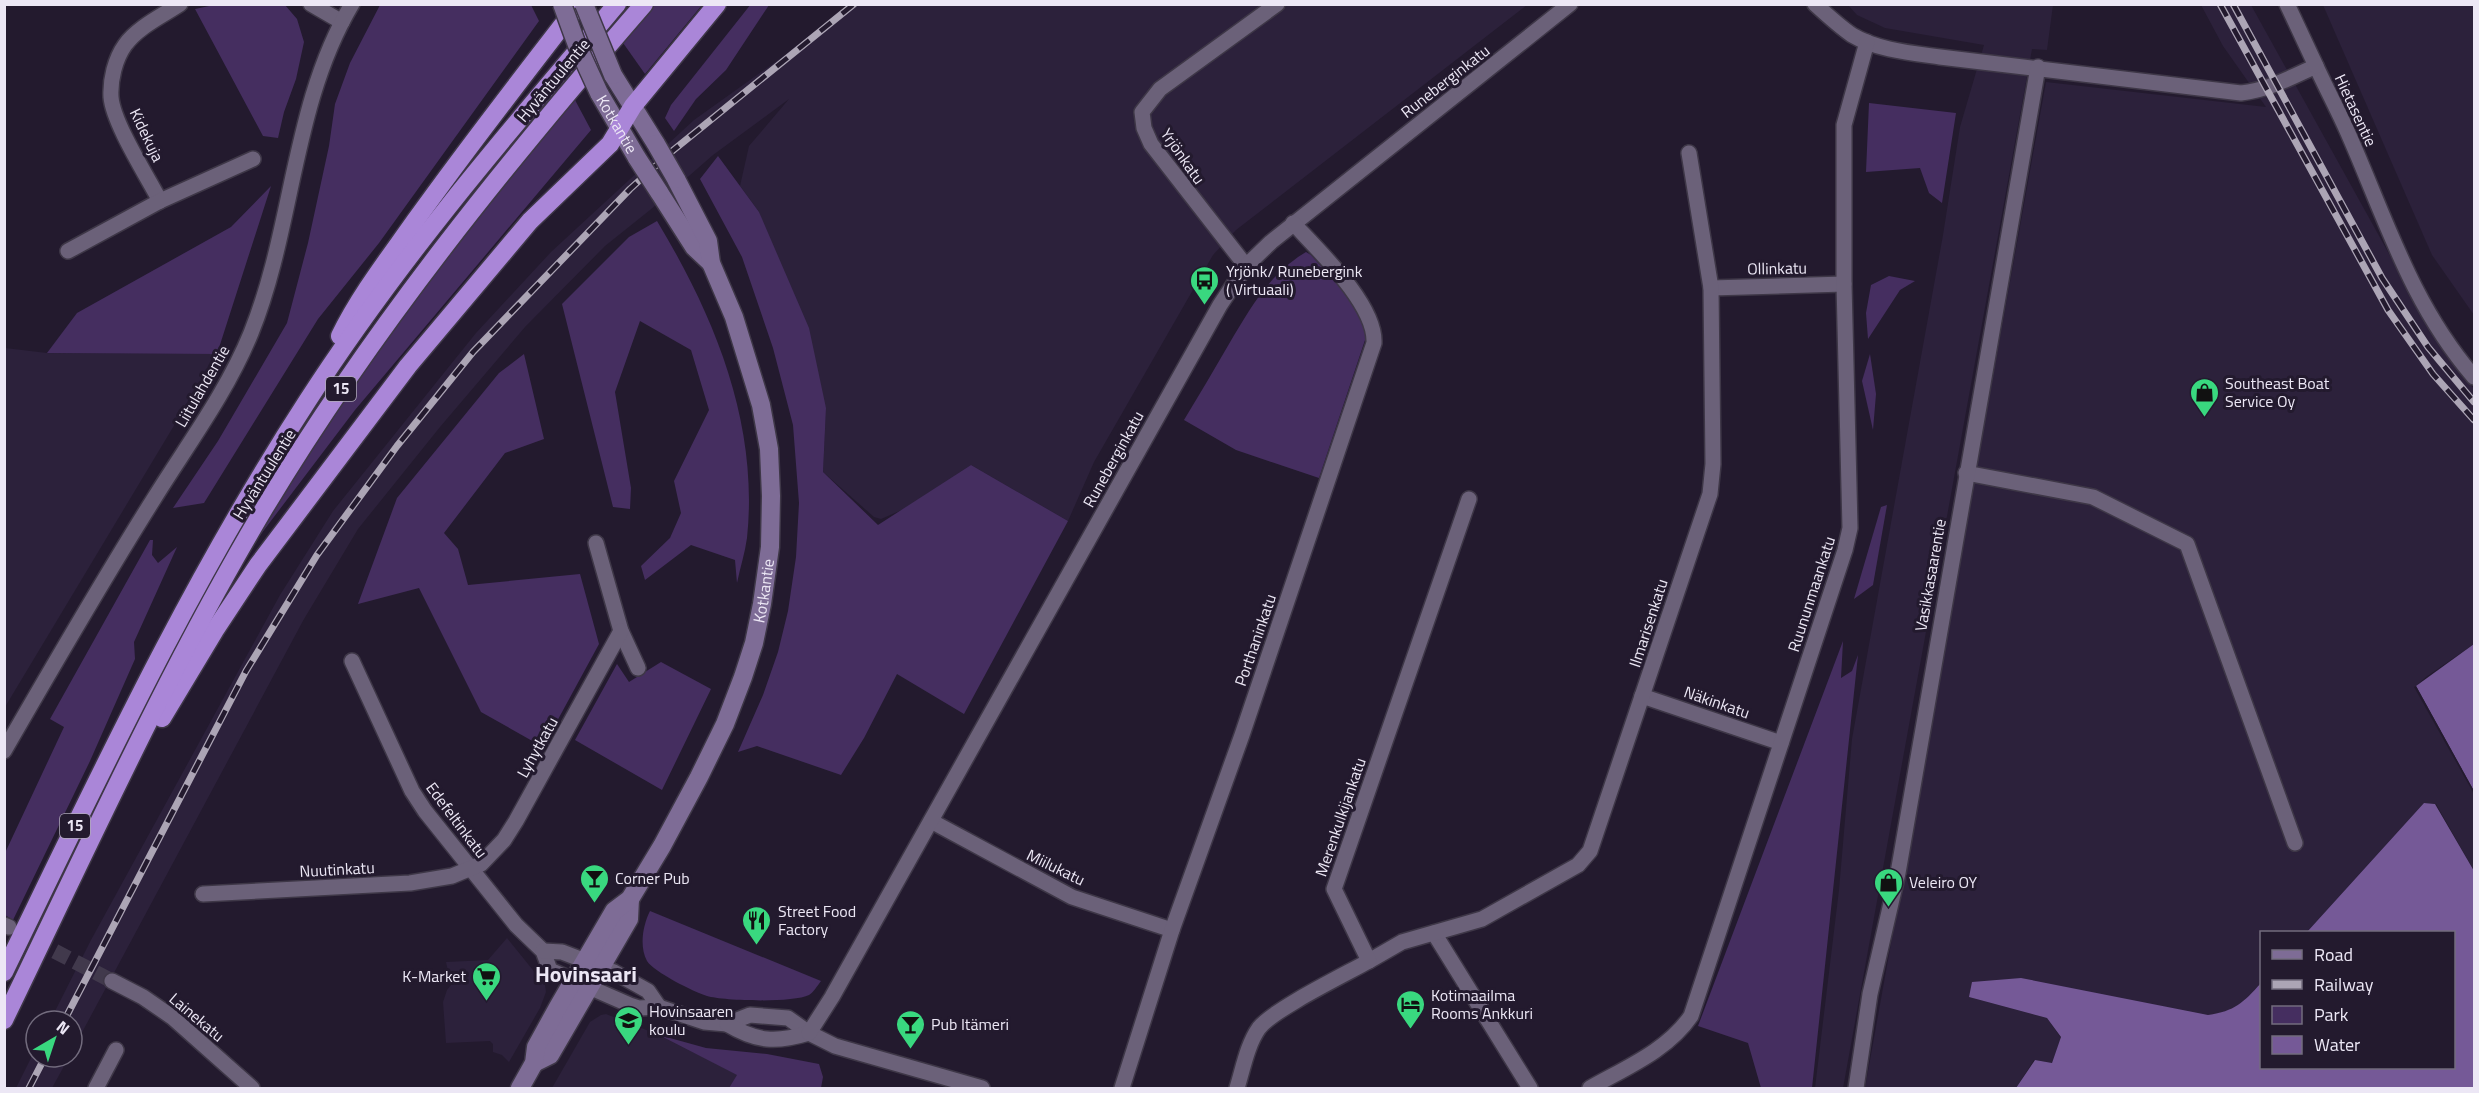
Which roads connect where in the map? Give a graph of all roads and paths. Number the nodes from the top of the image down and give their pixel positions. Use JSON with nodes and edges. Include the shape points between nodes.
{"nodes":[{"id":1,"x":180,"y":4,"type":"edge"},
{"id":2,"x":311,"y":4,"type":"edge"},
{"id":3,"x":352,"y":4,"type":"edge"},
{"id":4,"x":562,"y":4,"type":"edge"},
{"id":5,"x":579,"y":4,"type":"edge"},
{"id":6,"x":584,"y":4,"type":"edge"},
{"id":7,"x":617,"y":4,"type":"edge"},
{"id":8,"x":644,"y":4,"type":"edge"},
{"id":9,"x":717,"y":4,"type":"edge"},
{"id":10,"x":1277,"y":4,"type":"edge"},
{"id":11,"x":1570,"y":4,"type":"edge"},
{"id":12,"x":1815,"y":4,"type":"edge"},
{"id":13,"x":2287,"y":4,"type":"edge"},
{"id":14,"x":342,"y":22,"type":"junction"},
{"id":15,"x":1867,"y":42,"type":"junction"},
{"id":16,"x":2316,"y":66,"type":"junction"},
{"id":17,"x":2038,"y":67,"type":"junction"},
{"id":18,"x":633,"y":106,"type":"junction"},
{"id":19,"x":618,"y":129,"type":"junction"},
{"id":20,"x":1689,"y":153,"type":"dead end"},
{"id":21,"x":253,"y":159,"type":"dead end"},
{"id":22,"x":160,"y":201,"type":"junction"},
{"id":23,"x":1293,"y":223,"type":"junction"},
{"id":24,"x":68,"y":251,"type":"dead end"},
{"id":25,"x":711,"y":263,"type":"junction"},
{"id":26,"x":1246,"y":266,"type":"junction"},
{"id":27,"x":1844,"y":284,"type":"junction"},
{"id":28,"x":1711,"y":288,"type":"junction"},
{"id":29,"x":2475,"y":377,"type":"edge"},
{"id":30,"x":309,"y":397,"type":"junction"},
{"id":31,"x":1966,"y":473,"type":"junction"},
{"id":32,"x":1468,"y":499,"type":"dead end"},
{"id":33,"x":598,"y":549,"type":"dead end"},
{"id":34,"x":621,"y":631,"type":"junction"},
{"id":35,"x":352,"y":661,"type":"dead end"},
{"id":36,"x":638,"y":668,"type":"dead end"},
{"id":37,"x":1642,"y":696,"type":"junction"},
{"id":38,"x":1781,"y":743,"type":"junction"},
{"id":39,"x":4,"y":751,"type":"edge"},
{"id":40,"x":103,"y":818,"type":"junction"},
{"id":41,"x":930,"y":820,"type":"junction"},
{"id":42,"x":2295,"y":843,"type":"dead end"},
{"id":43,"x":471,"y":868,"type":"junction"},
{"id":44,"x":203,"y":894,"type":"dead end"},
{"id":45,"x":1172,"y":930,"type":"junction"},
{"id":46,"x":1434,"y":933,"type":"junction"},
{"id":47,"x":543,"y":951,"type":"junction"},
{"id":48,"x":1369,"y":961,"type":"junction"},
{"id":49,"x":593,"y":964,"type":"junction"},
{"id":50,"x":4,"y":972,"type":"edge"},
{"id":51,"x":112,"y":981,"type":"tunnel mouth"},
{"id":52,"x":582,"y":984,"type":"junction"},
{"id":53,"x":659,"y":1007,"type":"junction"},
{"id":54,"x":4,"y":1020,"type":"edge"},
{"id":55,"x":727,"y":1024,"type":"junction"},
{"id":56,"x":809,"y":1034,"type":"junction"},
{"id":57,"x":117,"y":1050,"type":"dead end"},
{"id":58,"x":96,"y":1089,"type":"edge"},
{"id":59,"x":252,"y":1089,"type":"edge"},
{"id":60,"x":520,"y":1089,"type":"edge"},
{"id":61,"x":982,"y":1089,"type":"edge"},
{"id":62,"x":1122,"y":1089,"type":"edge"},
{"id":63,"x":1237,"y":1089,"type":"edge"},
{"id":64,"x":1530,"y":1089,"type":"edge"},
{"id":65,"x":1590,"y":1089,"type":"edge"},
{"id":66,"x":1856,"y":1089,"type":"edge"}],
"edges":[{"from":1,"to":22,"type":"street","name":"Kidekuja","via":[[143,27],[124,45],[113,71],[111,99],[120,124]]},
{"from":2,"to":14,"type":"street"},
{"from":3,"to":14,"type":"street","name":"Liitulahdentie"},
{"from":4,"to":19,"type":"street","name":"Kotkantie","bridge":true,"via":[[577,45]]},
{"from":5,"to":30,"type":"highway","via":[[393,252],[348,319]]},
{"from":6,"to":18,"type":"street","name":"Kotkantie","bridge":true,"via":[[613,75]]},
{"from":7,"to":30,"type":"highway","name":"Hyväntuulentie","number":"15","via":[[438,219]]},
{"from":8,"to":40,"type":"highway","name":"Hyväntuulentie","number":"15","via":[[461,223],[333,401],[238,552],[167,685]]},
{"from":9,"to":18,"type":"highway"},
{"from":10,"to":26,"type":"street","name":"Yrjönkatu","via":[[1160,89],[1142,111],[1143,128],[1151,144]]},
{"from":11,"to":23,"type":"street","name":"Runeberginkatu"},
{"from":12,"to":15,"type":"street"},
{"from":13,"to":16,"type":"street"},
{"from":14,"to":39,"type":"street","name":"Liitulahdentie","via":[[313,96],[271,273],[234,371],[90,603]]},
{"from":15,"to":17,"type":"street","name":"Hietasentie","via":[[1906,52]]},
{"from":15,"to":27,"type":"street","name":"Ruununmaankatu","via":[[1844,125]]},
{"from":16,"to":17,"type":"street","name":"Hietasentie","via":[[2285,81],[2241,93]]},
{"from":16,"to":29,"type":"street","name":"Hietasentie","via":[[2422,304]]},
{"from":17,"to":31,"type":"street","name":"Vasikkasaarentie"},
{"from":18,"to":19,"type":"highway"},
{"from":18,"to":25,"type":"street","name":"Kotkantie","bridge":true,"via":[[708,241]]},
{"from":19,"to":25,"type":"street","name":"Kotkantie","bridge":true,"via":[[694,247]]},
{"from":19,"to":40,"type":"highway","via":[[610,144],[530,221],[495,261],[324,475],[215,630]]},
{"from":20,"to":28,"type":"street","name":"Ilmarisenkatu"},
{"from":21,"to":22,"type":"street"},
{"from":22,"to":24,"type":"street"},
{"from":23,"to":26,"type":"street","name":"Runeberginkatu"},
{"from":23,"to":45,"type":"street","name":"Porthaninkatu","via":[[1359,299],[1370,320],[1374,344]]},
{"from":25,"to":49,"type":"street","name":"Kotkantie","via":[[749,361],[769,448],[770,547],[765,589],[754,643],[725,724],[630,899],[629,919]]},
{"from":26,"to":41,"type":"street","name":"Runeberginkatu","via":[[1220,305]]},
{"from":27,"to":28,"type":"street","name":"Ollinkatu"},
{"from":27,"to":38,"type":"street","name":"Ruununmaankatu","via":[[1850,528]]},
{"from":28,"to":37,"type":"street","name":"Ilmarisenkatu","via":[[1710,494]]},
{"from":30,"to":50,"type":"highway","name":"Hyväntuulentie","number":"15","via":[[168,637]]},
{"from":31,"to":42,"type":"street","via":[[2094,496],[2187,544]]},
{"from":31,"to":66,"type":"street","name":"Vasikkasaarentie","via":[[1898,873],[1870,994]]},
{"from":32,"to":48,"type":"street","name":"Merenkulkijankatu","via":[[1334,889]]},
{"from":33,"to":34,"type":"street"},
{"from":34,"to":36,"type":"street"},
{"from":34,"to":43,"type":"street","name":"Lyhytkatu","via":[[504,840],[482,864]]},
{"from":35,"to":43,"type":"street","name":"Edefeltinkatu","via":[[412,791]]},
{"from":37,"to":38,"type":"street","name":"Näkinkatu"},
{"from":37,"to":46,"type":"street","name":"Ilmarisenkatu","via":[[1590,851],[1578,866],[1482,919]]},
{"from":38,"to":65,"type":"street","name":"Ruununmaankatu","via":[[1691,1016],[1679,1033],[1661,1047]]},
{"from":40,"to":54,"type":"highway","name":"Hyväntuulentie","number":"15"},
{"from":41,"to":45,"type":"street","name":"Miilukatu","via":[[1072,897]]},
{"from":41,"to":56,"type":"street","name":"Runeberginkatu"},
{"from":43,"to":44,"type":"street","name":"Nuutinkatu","via":[[452,876],[410,883]]},
{"from":43,"to":47,"type":"street","name":"Edefeltinkatu","via":[[516,925]]},
{"from":45,"to":62,"type":"street","name":"Porthaninkatu"},
{"from":46,"to":48,"type":"street","name":"Ilmarisenkatu","via":[[1402,942]]},
{"from":46,"to":64,"type":"street"},
{"from":47,"to":49,"type":"street","via":[[562,952]]},
{"from":47,"to":52,"type":"street","name":"Edefeltinkatu","via":[[550,970]]},
{"from":48,"to":63,"type":"street","via":[[1261,1026]]},
{"from":49,"to":52,"type":"street","name":"Kotkantie"},
{"from":49,"to":53,"type":"street","via":[[648,991]]},
{"from":51,"to":59,"type":"street","name":"Lainekatu","via":[[172,1017]]},
{"from":52,"to":53,"type":"street","via":[[639,1008]]},
{"from":52,"to":60,"type":"street","name":"Kotkantie","via":[[550,1055],[534,1063]]},
{"from":53,"to":55,"type":"street","via":[[704,1022]]},
{"from":55,"to":56,"type":"street","via":[[747,1036],[785,1040]]},
{"from":55,"to":56,"type":"street","via":[[750,1015],[788,1018]]},
{"from":56,"to":61,"type":"street","via":[[835,1046]]},
{"from":57,"to":58,"type":"street"}]}
